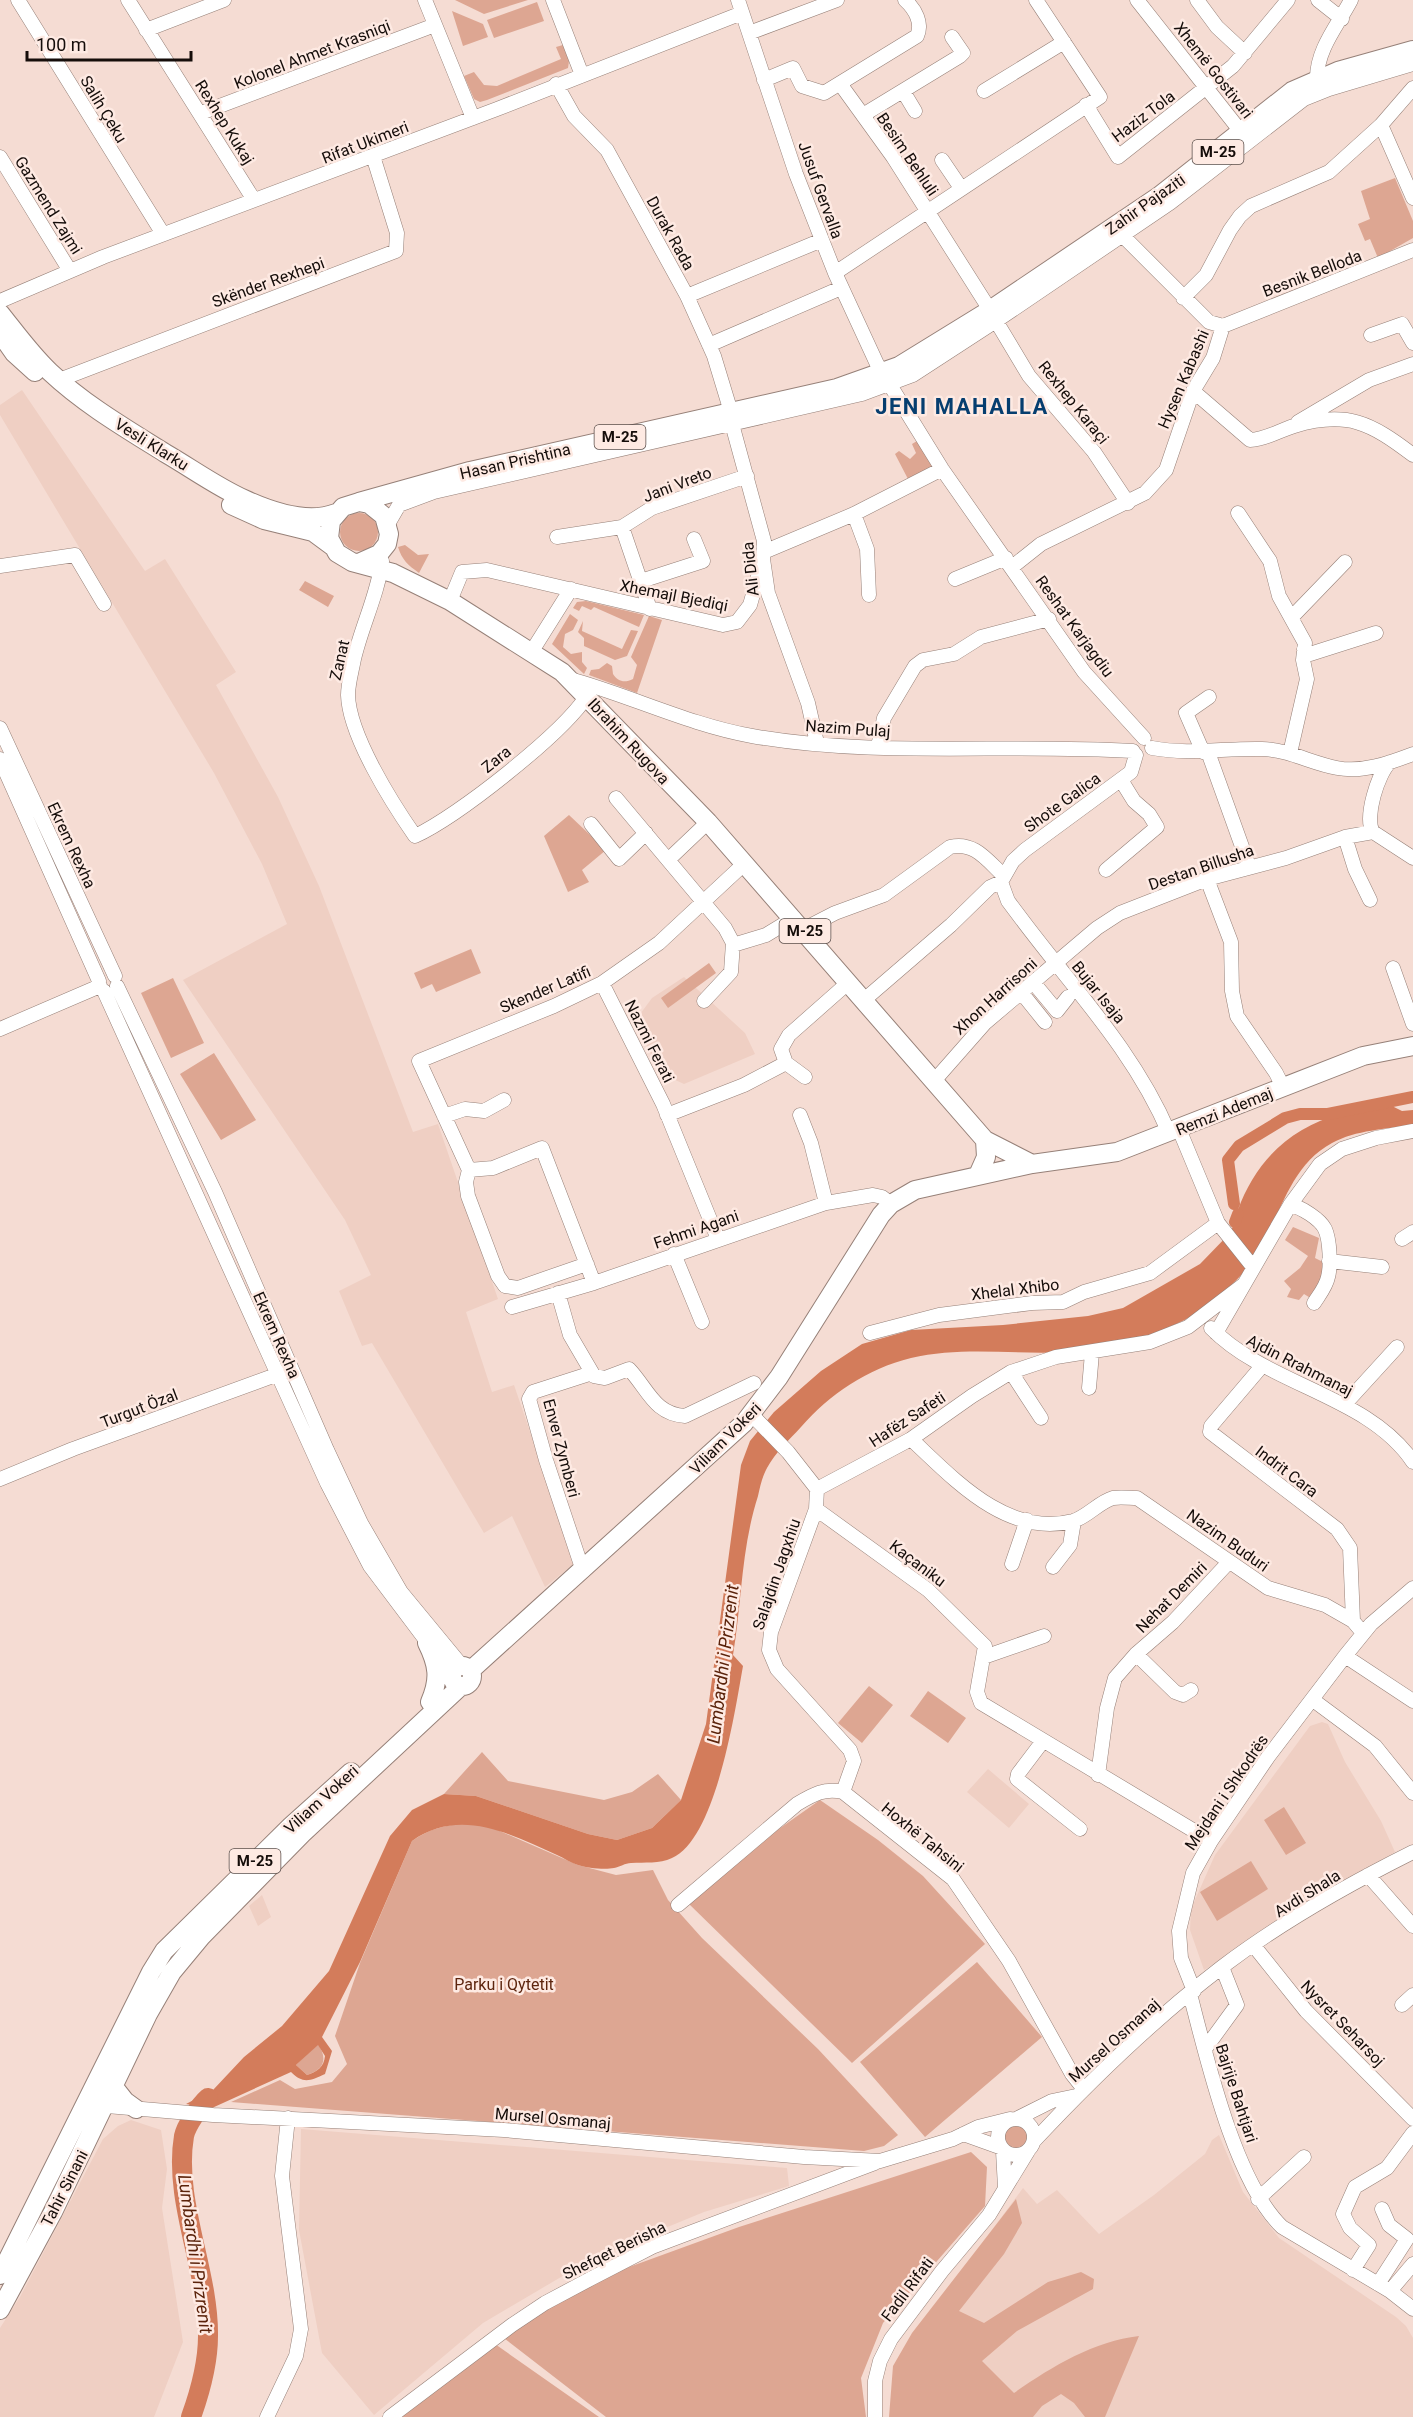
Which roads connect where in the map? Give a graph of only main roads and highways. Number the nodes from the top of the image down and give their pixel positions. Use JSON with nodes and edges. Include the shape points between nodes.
{"nodes":[{"id":1,"x":1413,"y":50,"type":"edge"},
{"id":2,"x":0,"y":313,"type":"edge"},
{"id":3,"x":0,"y":333,"type":"edge"},
{"id":4,"x":886,"y":380,"type":"joint"},
{"id":5,"x":359,"y":502,"type":"junction"},
{"id":6,"x":336,"y":513,"type":"junction"},
{"id":7,"x":332,"y":546,"type":"junction"},
{"id":8,"x":361,"y":562,"type":"junction"},
{"id":9,"x":1413,"y":1046,"type":"edge"},
{"id":10,"x":985,"y":1140,"type":"junction"},
{"id":11,"x":1032,"y":1164,"type":"junction"},
{"id":12,"x":978,"y":1175,"type":"junction"},
{"id":13,"x":427,"y":1643,"type":"road end"},
{"id":14,"x":460,"y":1676,"type":"junction"},
{"id":15,"x":430,"y":1702,"type":"junction"},
{"id":16,"x":126,"y":2065,"type":"joint"},
{"id":17,"x":108,"y":2081,"type":"junction"},
{"id":18,"x":135,"y":2109,"type":"road end"},
{"id":19,"x":0,"y":2275,"type":"edge"},
{"id":20,"x":0,"y":2310,"type":"edge"}],
"edges":[{"from":1,"to":4,"type":"main road","name":"Zahir Pajaziti","number":"M-25","via":[[1317,78],[1283,98],[1159,196],[993,316],[937,345]]},
{"from":2,"to":6,"type":"main road","name":"Vesli Klarku","via":[[59,380],[117,424],[243,499],[308,517]]},
{"from":3,"to":7,"type":"main road","name":"Vesli Klarku","via":[[14,353],[114,437],[241,510],[313,532]]},
{"from":4,"to":5,"type":"main road","name":"Hasan Prishtina","number":"M-25","via":[[857,382],[731,418],[470,471]]},
{"from":5,"to":6,"type":"main road","number":"M-25"},
{"from":5,"to":8,"type":"main road","via":[[377,508],[388,524],[389,534],[384,549]]},
{"from":6,"to":7,"type":"main road","via":[[329,529]]},
{"from":7,"to":8,"type":"main road","number":"M-25","via":[[344,559]]},
{"from":8,"to":10,"type":"main road","name":"Ibrahim Rugova","number":"M-25","via":[[450,601],[570,679],[708,822]]},
{"from":9,"to":11,"type":"main road","name":"Remzi Ademaj","via":[[1363,1056],[1101,1156]]},
{"from":10,"to":11,"type":"main road","name":"Ibrahim Rugova"},
{"from":10,"to":12,"type":"main road","via":[[986,1157]]},
{"from":11,"to":12,"type":"main road","name":"Viliam Vokeri"},
{"from":12,"to":14,"type":"main road","name":"Viliam Vokeri","number":"M-25","via":[[915,1190],[891,1204],[854,1254],[755,1418]]},
{"from":13,"to":15,"type":"main road","via":[[438,1676]]},
{"from":14,"to":15,"type":"main road","name":"Viliam Vokeri","number":"M-25"},
{"from":14,"to":16,"type":"main road","name":"Viliam Vokeri","number":"M-25","via":[[191,1948],[148,2014]]},
{"from":15,"to":17,"type":"main road","name":"Viliam Vokeri","number":"M-25","via":[[291,1826],[176,1937],[151,1972]]},
{"from":16,"to":17,"type":"main road","name":"Tahir Sinani","number":"M-25"},
{"from":17,"to":18,"type":"main road"},
{"from":17,"to":19,"type":"main road","name":"Tahir Sinani","number":"M-25","via":[[87,2104]]},
{"from":17,"to":20,"type":"main road","name":"Tahir Sinani","number":"M-25","via":[[106,2106]]}]}
